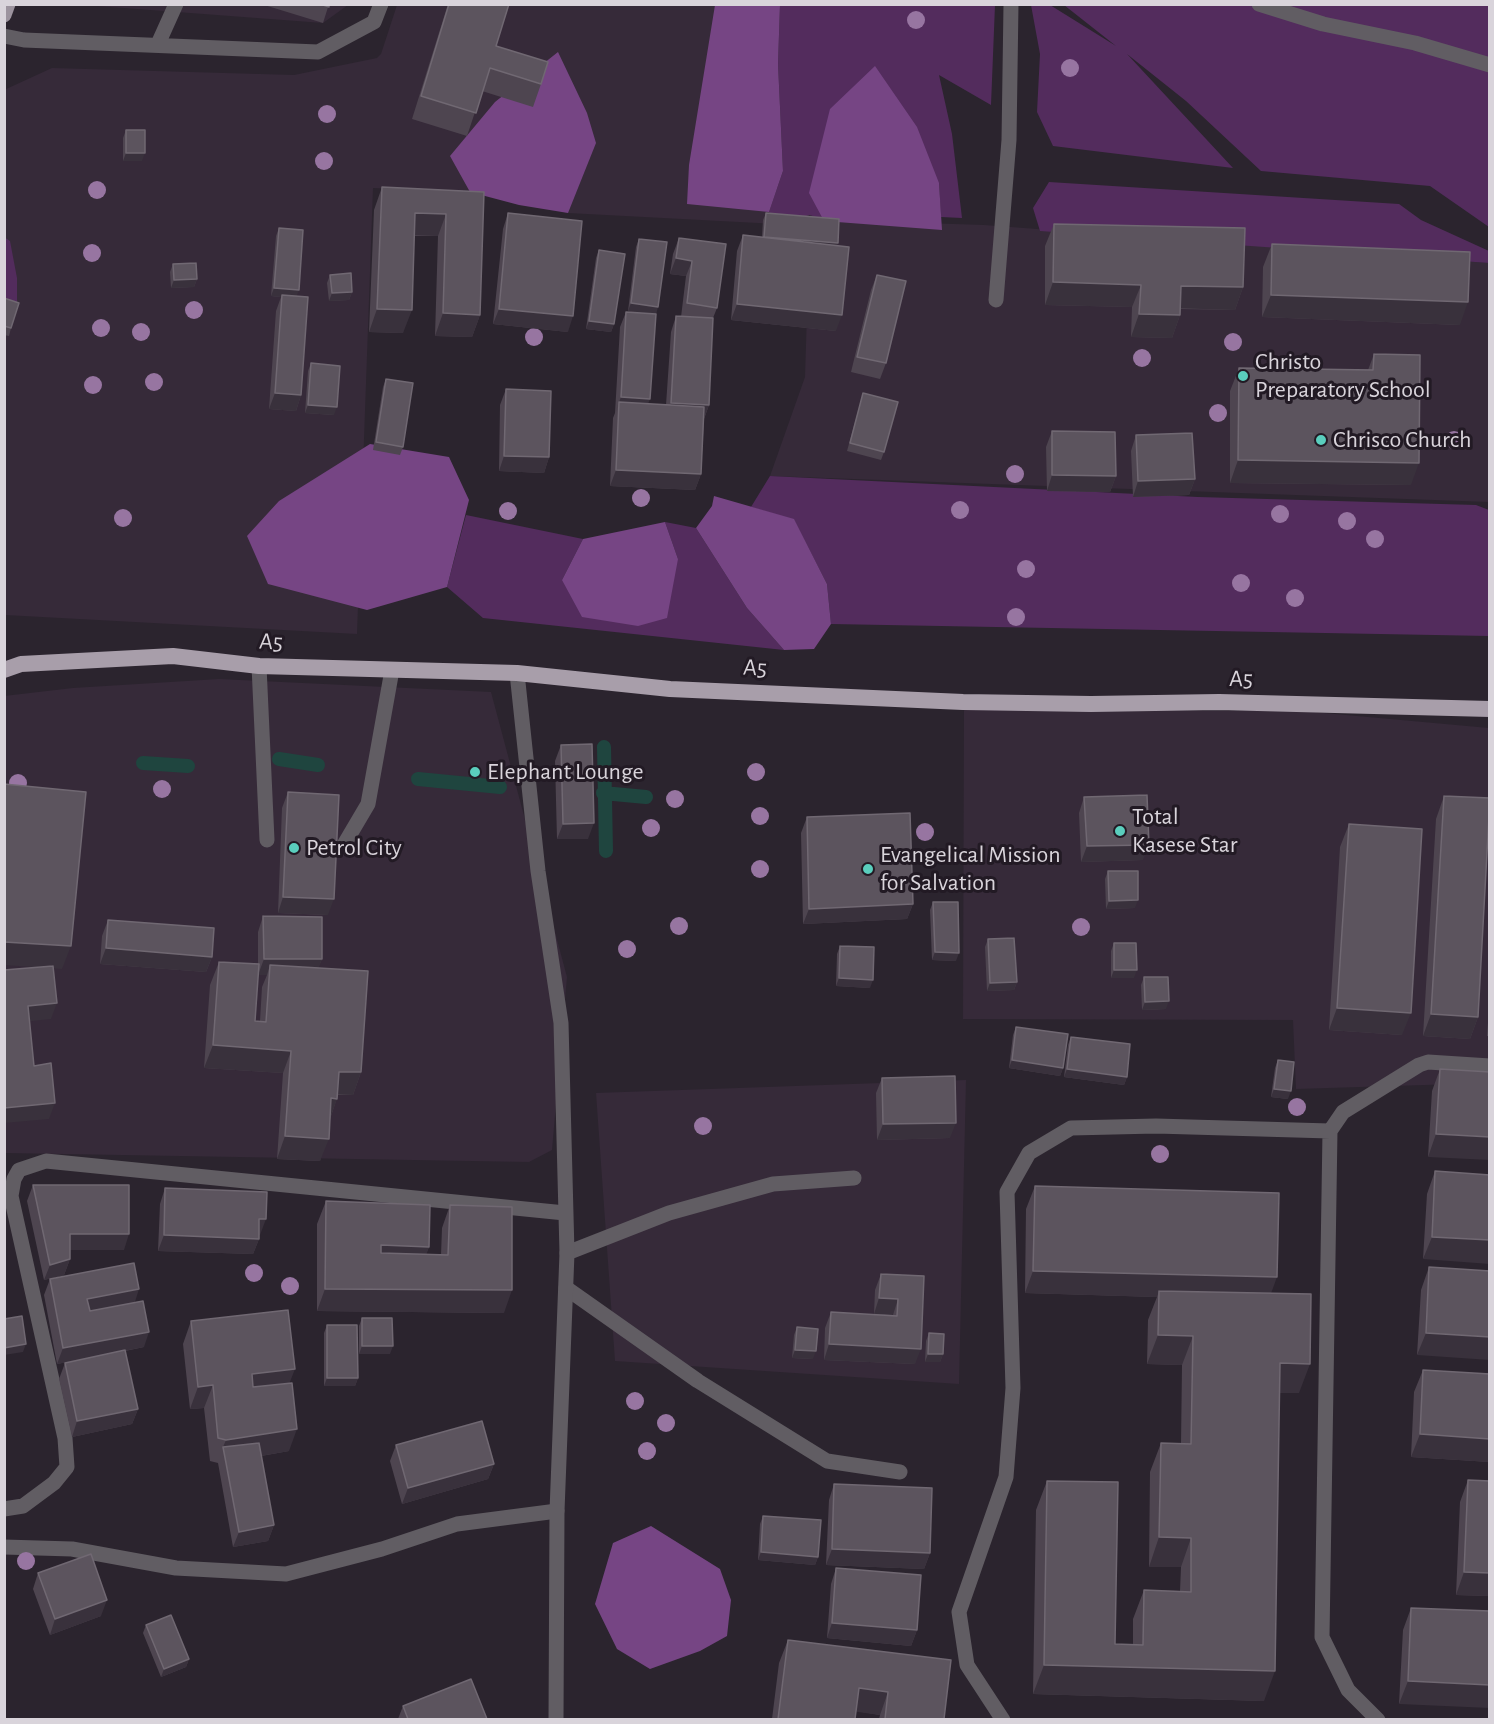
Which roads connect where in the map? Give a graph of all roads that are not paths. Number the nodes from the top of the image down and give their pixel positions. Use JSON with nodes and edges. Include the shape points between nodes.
{"nodes":[{"id":1,"x":8,"y":4,"type":"edge"},
{"id":2,"x":176,"y":4,"type":"edge"},
{"id":3,"x":381,"y":4,"type":"edge"},
{"id":4,"x":1011,"y":4,"type":"edge"},
{"id":5,"x":1259,"y":4,"type":"edge"},
{"id":6,"x":4,"y":15,"type":"edge"},
{"id":7,"x":4,"y":36,"type":"edge"},
{"id":8,"x":158,"y":44,"type":"junction"},
{"id":9,"x":1490,"y":65,"type":"edge"},
{"id":10,"x":996,"y":300,"type":"dead end"},
{"id":11,"x":4,"y":657,"type":"edge"},
{"id":12,"x":21,"y":664,"type":"junction"},
{"id":13,"x":259,"y":666,"type":"junction"},
{"id":14,"x":4,"y":670,"type":"edge"},
{"id":15,"x":392,"y":670,"type":"junction"},
{"id":16,"x":517,"y":673,"type":"junction"},
{"id":17,"x":1490,"y":709,"type":"edge"},
{"id":18,"x":267,"y":840,"type":"dead end"},
{"id":19,"x":345,"y":843,"type":"dead end"},
{"id":20,"x":1490,"y":1066,"type":"edge"},
{"id":21,"x":1330,"y":1131,"type":"junction"},
{"id":22,"x":854,"y":1178,"type":"dead end"},
{"id":23,"x":565,"y":1214,"type":"junction"},
{"id":24,"x":567,"y":1253,"type":"junction"},
{"id":25,"x":566,"y":1288,"type":"junction"},
{"id":26,"x":900,"y":1472,"type":"dead end"},
{"id":27,"x":4,"y":1509,"type":"edge"},
{"id":28,"x":557,"y":1511,"type":"junction"},
{"id":29,"x":4,"y":1547,"type":"edge"},
{"id":30,"x":556,"y":1719,"type":"edge"},
{"id":31,"x":1003,"y":1719,"type":"edge"},
{"id":32,"x":1378,"y":1719,"type":"edge"}],
"edges":[{"from":1,"to":6,"type":"main road"},
{"from":2,"to":8,"type":"street"},
{"from":3,"to":8,"type":"street","via":[[374,22],[318,52]]},
{"from":4,"to":10,"type":"street","via":[[1009,140]]},
{"from":5,"to":9,"type":"street"},
{"from":7,"to":8,"type":"street"},
{"from":11,"to":12,"type":"highway","name":"A5","number":"A5"},
{"from":12,"to":13,"type":"highway","name":"A5","number":"A5","via":[[173,656]]},
{"from":12,"to":14,"type":"highway","name":"A5","number":"A5"},
{"from":13,"to":15,"type":"highway","name":"A5","number":"A5"},
{"from":13,"to":18,"type":"street"},
{"from":15,"to":16,"type":"highway","name":"A5","number":"A5"},
{"from":15,"to":19,"type":"street","via":[[368,804]]},
{"from":16,"to":17,"type":"highway","name":"A5","number":"A5","via":[[670,689],[963,702],[1219,702]]},
{"from":16,"to":23,"type":"street","via":[[538,871],[561,1023]]},
{"from":20,"to":21,"type":"street","via":[[1428,1062],[1419,1065],[1343,1112]]},
{"from":21,"to":31,"type":"street","via":[[1071,1128],[1029,1153],[1007,1192],[1012,1388],[1006,1477],[959,1612],[967,1665]]},
{"from":21,"to":32,"type":"street","via":[[1323,1637],[1348,1690]]},
{"from":22,"to":24,"type":"street","via":[[773,1184],[669,1213]]},
{"from":23,"to":24,"type":"street"},
{"from":23,"to":27,"type":"street","via":[[46,1161],[20,1170],[11,1196],[65,1438],[68,1467],[23,1506]]},
{"from":24,"to":25,"type":"street"},
{"from":25,"to":26,"type":"street","via":[[698,1381],[827,1461]]},
{"from":25,"to":28,"type":"street"},
{"from":28,"to":29,"type":"street","via":[[457,1524],[286,1574],[176,1568],[72,1549]]},
{"from":28,"to":30,"type":"street"}]}
